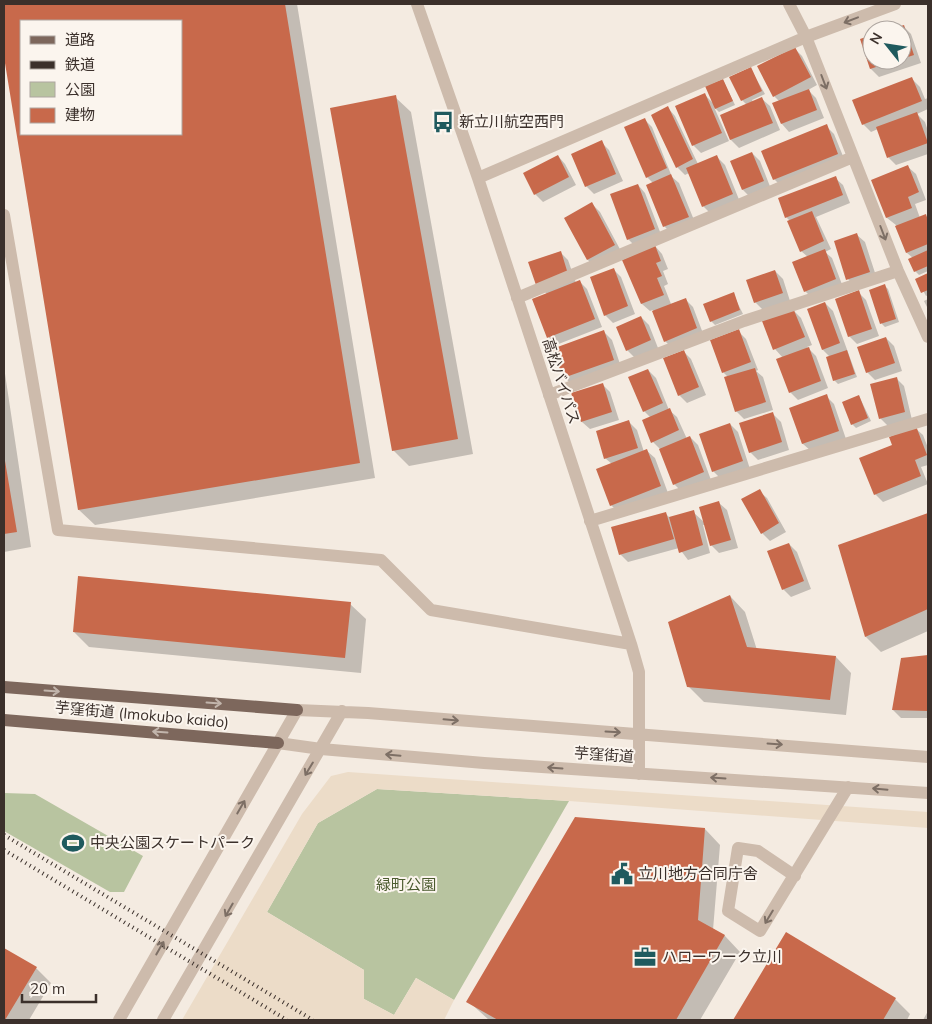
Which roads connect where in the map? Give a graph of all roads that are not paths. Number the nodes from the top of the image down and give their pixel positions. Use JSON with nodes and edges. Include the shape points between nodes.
{"nodes":[{"id":1,"x":417,"y":4,"type":"edge"},
{"id":2,"x":788,"y":4,"type":"edge"},
{"id":3,"x":895,"y":4,"type":"edge"},
{"id":4,"x":806,"y":37,"type":"junction"},
{"id":5,"x":853,"y":157,"type":"junction"},
{"id":6,"x":478,"y":178,"type":"junction"},
{"id":7,"x":4,"y":215,"type":"edge"},
{"id":8,"x":898,"y":271,"type":"junction"},
{"id":9,"x":517,"y":298,"type":"junction"},
{"id":10,"x":928,"y":337,"type":"edge"},
{"id":11,"x":549,"y":395,"type":"junction"},
{"id":12,"x":928,"y":419,"type":"edge"},
{"id":13,"x":590,"y":521,"type":"junction"},
{"id":14,"x":631,"y":644,"type":"junction"},
{"id":15,"x":4,"y":687,"type":"edge"},
{"id":16,"x":297,"y":710,"type":"junction"},
{"id":17,"x":342,"y":711,"type":"junction"},
{"id":18,"x":4,"y":720,"type":"edge"},
{"id":19,"x":640,"y":734,"type":"junction"},
{"id":20,"x":278,"y":743,"type":"junction"},
{"id":21,"x":321,"y":749,"type":"junction"},
{"id":22,"x":928,"y":757,"type":"edge"},
{"id":23,"x":639,"y":774,"type":"junction"},
{"id":24,"x":848,"y":787,"type":"junction"},
{"id":25,"x":928,"y":793,"type":"edge"},
{"id":26,"x":794,"y":876,"type":"junction"},
{"id":27,"x":119,"y":1020,"type":"edge"},
{"id":28,"x":164,"y":1020,"type":"edge"}],
"edges":[{"from":1,"to":6,"type":"street","name":"高松バイパス"},
{"from":2,"to":4,"type":"street"},
{"from":3,"to":4,"type":"street","one_way":true},
{"from":4,"to":5,"type":"street","one_way":true},
{"from":4,"to":6,"type":"street"},
{"from":5,"to":8,"type":"street","one_way":true},
{"from":5,"to":9,"type":"street"},
{"from":6,"to":9,"type":"street","name":"高松バイパス"},
{"from":7,"to":14,"type":"street","via":[[58,530],[381,560],[431,610]]},
{"from":8,"to":10,"type":"street"},
{"from":8,"to":11,"type":"street","via":[[744,321]]},
{"from":9,"to":11,"type":"street","name":"高松バイパス"},
{"from":11,"to":13,"type":"street","name":"高松バイパス"},
{"from":12,"to":13,"type":"street"},
{"from":13,"to":14,"type":"street","name":"高松バイパス"},
{"from":14,"to":19,"type":"street","name":"高松バイパス","via":[[639,672]]},
{"from":15,"to":16,"type":"main road","one_way":true},
{"from":16,"to":17,"type":"street","name":"芋窪街道"},
{"from":16,"to":20,"type":"street"},
{"from":17,"to":19,"type":"street","name":"芋窪街道","one_way":true},
{"from":17,"to":21,"type":"street"},
{"from":20,"to":18,"type":"main road","name":"芋窪街道 (Imokubo kaido)","one_way":true},
{"from":19,"to":22,"type":"street","name":"芋窪街道","one_way":true},
{"from":19,"to":23,"type":"street","name":"高松バイパス"},
{"from":20,"to":21,"type":"street","name":"芋窪街道"},
{"from":27,"to":20,"type":"street","one_way":true},
{"from":23,"to":21,"type":"street","name":"芋窪街道","one_way":true},
{"from":21,"to":28,"type":"street","one_way":true},
{"from":24,"to":23,"type":"street","name":"芋窪街道","one_way":true},
{"from":25,"to":24,"type":"street","name":"芋窪街道","one_way":true},
{"from":24,"to":26,"type":"street"},
{"from":26,"to":26,"type":"street","one_way":true,"via":[[760,932],[728,911],[738,848],[758,852]]}]}
